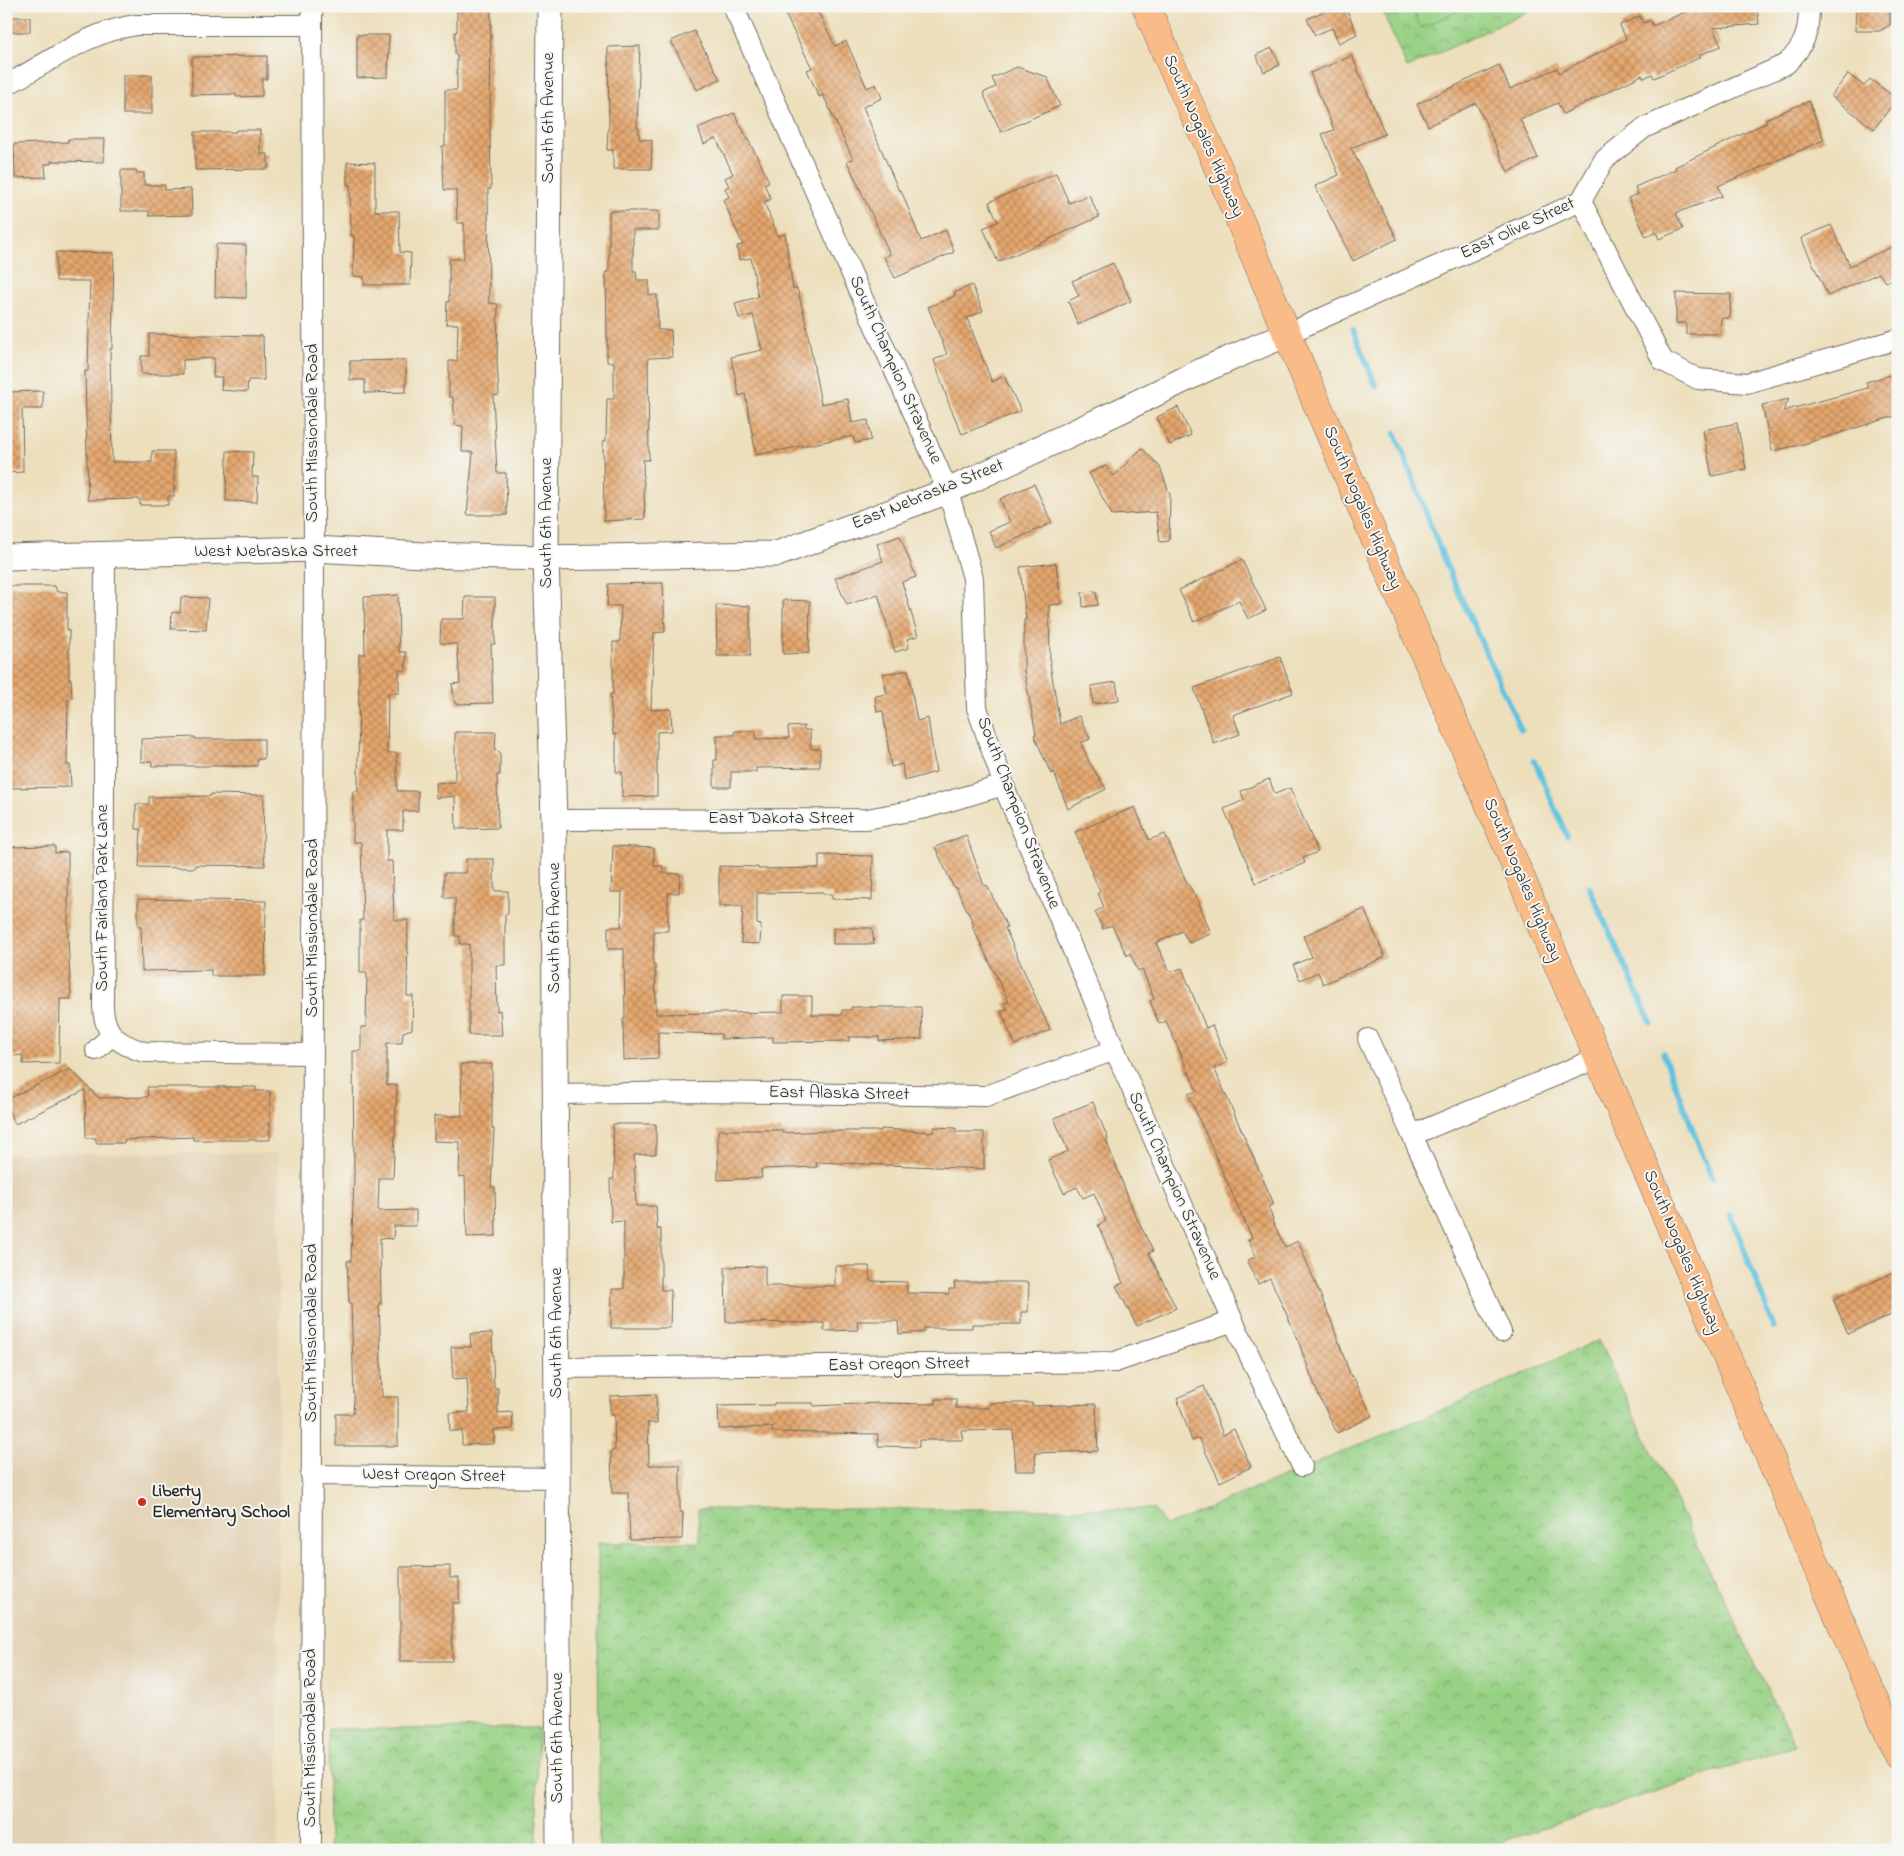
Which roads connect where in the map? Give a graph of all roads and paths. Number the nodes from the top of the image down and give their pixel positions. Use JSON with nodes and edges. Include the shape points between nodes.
{"nodes":[{"id":1,"x":550,"y":6,"type":"edge"},
{"id":2,"x":733,"y":6,"type":"edge"},
{"id":3,"x":1146,"y":6,"type":"edge"},
{"id":4,"x":1808,"y":6,"type":"edge"},
{"id":5,"x":312,"y":16,"type":"edge"},
{"id":6,"x":6,"y":85,"type":"edge"},
{"id":7,"x":1581,"y":201,"type":"junction"},
{"id":8,"x":1287,"y":334,"type":"junction"},
{"id":9,"x":1898,"y":339,"type":"edge"},
{"id":10,"x":948,"y":490,"type":"junction"},
{"id":11,"x":314,"y":549,"type":"junction"},
{"id":12,"x":105,"y":554,"type":"junction"},
{"id":13,"x":6,"y":557,"type":"edge"},
{"id":14,"x":546,"y":558,"type":"junction"},
{"id":15,"x":1004,"y":785,"type":"junction"},
{"id":16,"x":554,"y":820,"type":"junction"},
{"id":17,"x":112,"y":1035,"type":"junction"},
{"id":18,"x":1368,"y":1039,"type":"dead end"},
{"id":19,"x":96,"y":1050,"type":"dead end"},
{"id":20,"x":1115,"y":1050,"type":"junction"},
{"id":21,"x":313,"y":1054,"type":"junction"},
{"id":22,"x":1598,"y":1058,"type":"junction"},
{"id":23,"x":555,"y":1094,"type":"junction"},
{"id":24,"x":1412,"y":1135,"type":"junction"},
{"id":25,"x":1233,"y":1321,"type":"junction"},
{"id":26,"x":1501,"y":1332,"type":"dead end"},
{"id":27,"x":558,"y":1368,"type":"junction"},
{"id":28,"x":1302,"y":1466,"type":"dead end"},
{"id":29,"x":311,"y":1475,"type":"junction"},
{"id":30,"x":556,"y":1478,"type":"junction"},
{"id":31,"x":1898,"y":1754,"type":"edge"},
{"id":32,"x":311,"y":1850,"type":"edge"},
{"id":33,"x":559,"y":1850,"type":"edge"}],
"edges":[{"from":1,"to":14,"type":"street","name":"South 6th Avenue"},
{"from":2,"to":10,"type":"street","name":"South Champion Stravenue"},
{"from":3,"to":8,"type":"main road","name":"South Nogales Highway","via":[[1209,146]]},
{"from":4,"to":7,"type":"street","name":"East Olive Street","via":[[1808,30],[1801,48],[1786,64],[1644,128],[1604,160]]},
{"from":5,"to":6,"type":"street","via":[[118,28],[87,38]]},
{"from":5,"to":11,"type":"street","name":"South Missiondale Road"},
{"from":7,"to":8,"type":"street","name":"East Olive Street"},
{"from":7,"to":9,"type":"street","via":[[1663,361],[1698,378],[1747,383]]},
{"from":8,"to":10,"type":"street","name":"East Nebraska Street"},
{"from":8,"to":22,"type":"main road","name":"South Nogales Highway"},
{"from":10,"to":14,"type":"street","name":"East Nebraska Street","via":[[777,554]]},
{"from":10,"to":15,"type":"street","name":"South Champion Stravenue","via":[[973,578],[977,708]]},
{"from":11,"to":12,"type":"street","name":"West Nebraska Street"},
{"from":11,"to":14,"type":"street","name":"West Nebraska Street"},
{"from":11,"to":21,"type":"street","name":"South Missiondale Road"},
{"from":12,"to":13,"type":"street","name":"West Nebraska Street"},
{"from":12,"to":17,"type":"street","name":"South Fairland Park Lane","via":[[103,1008],[106,1027]]},
{"from":14,"to":16,"type":"street","name":"South 6th Avenue"},
{"from":15,"to":16,"type":"street","name":"East Dakota Street","via":[[926,808],[867,819]]},
{"from":15,"to":20,"type":"street","name":"South Champion Stravenue"},
{"from":16,"to":23,"type":"street","name":"South 6th Avenue"},
{"from":17,"to":19,"type":"street"},
{"from":17,"to":21,"type":"street","via":[[144,1052]]},
{"from":18,"to":24,"type":"street"},
{"from":20,"to":23,"type":"street","name":"East Alaska Street","via":[[986,1096],[705,1092]]},
{"from":20,"to":25,"type":"street","name":"South Champion Stravenue"},
{"from":21,"to":29,"type":"street","name":"South Missiondale Road"},
{"from":22,"to":24,"type":"street"},
{"from":22,"to":31,"type":"main road","name":"South Nogales Highway"},
{"from":23,"to":27,"type":"street","name":"South 6th Avenue"},
{"from":24,"to":26,"type":"street"},
{"from":25,"to":27,"type":"street","name":"East Oregon Street","via":[[1115,1362]]},
{"from":25,"to":28,"type":"street","name":"South Champion Stravenue"},
{"from":27,"to":30,"type":"street","name":"South 6th Avenue"},
{"from":29,"to":30,"type":"street","name":"West Oregon Street"},
{"from":29,"to":32,"type":"street","name":"South Missiondale Road"},
{"from":30,"to":33,"type":"street","name":"South 6th Avenue"}]}
